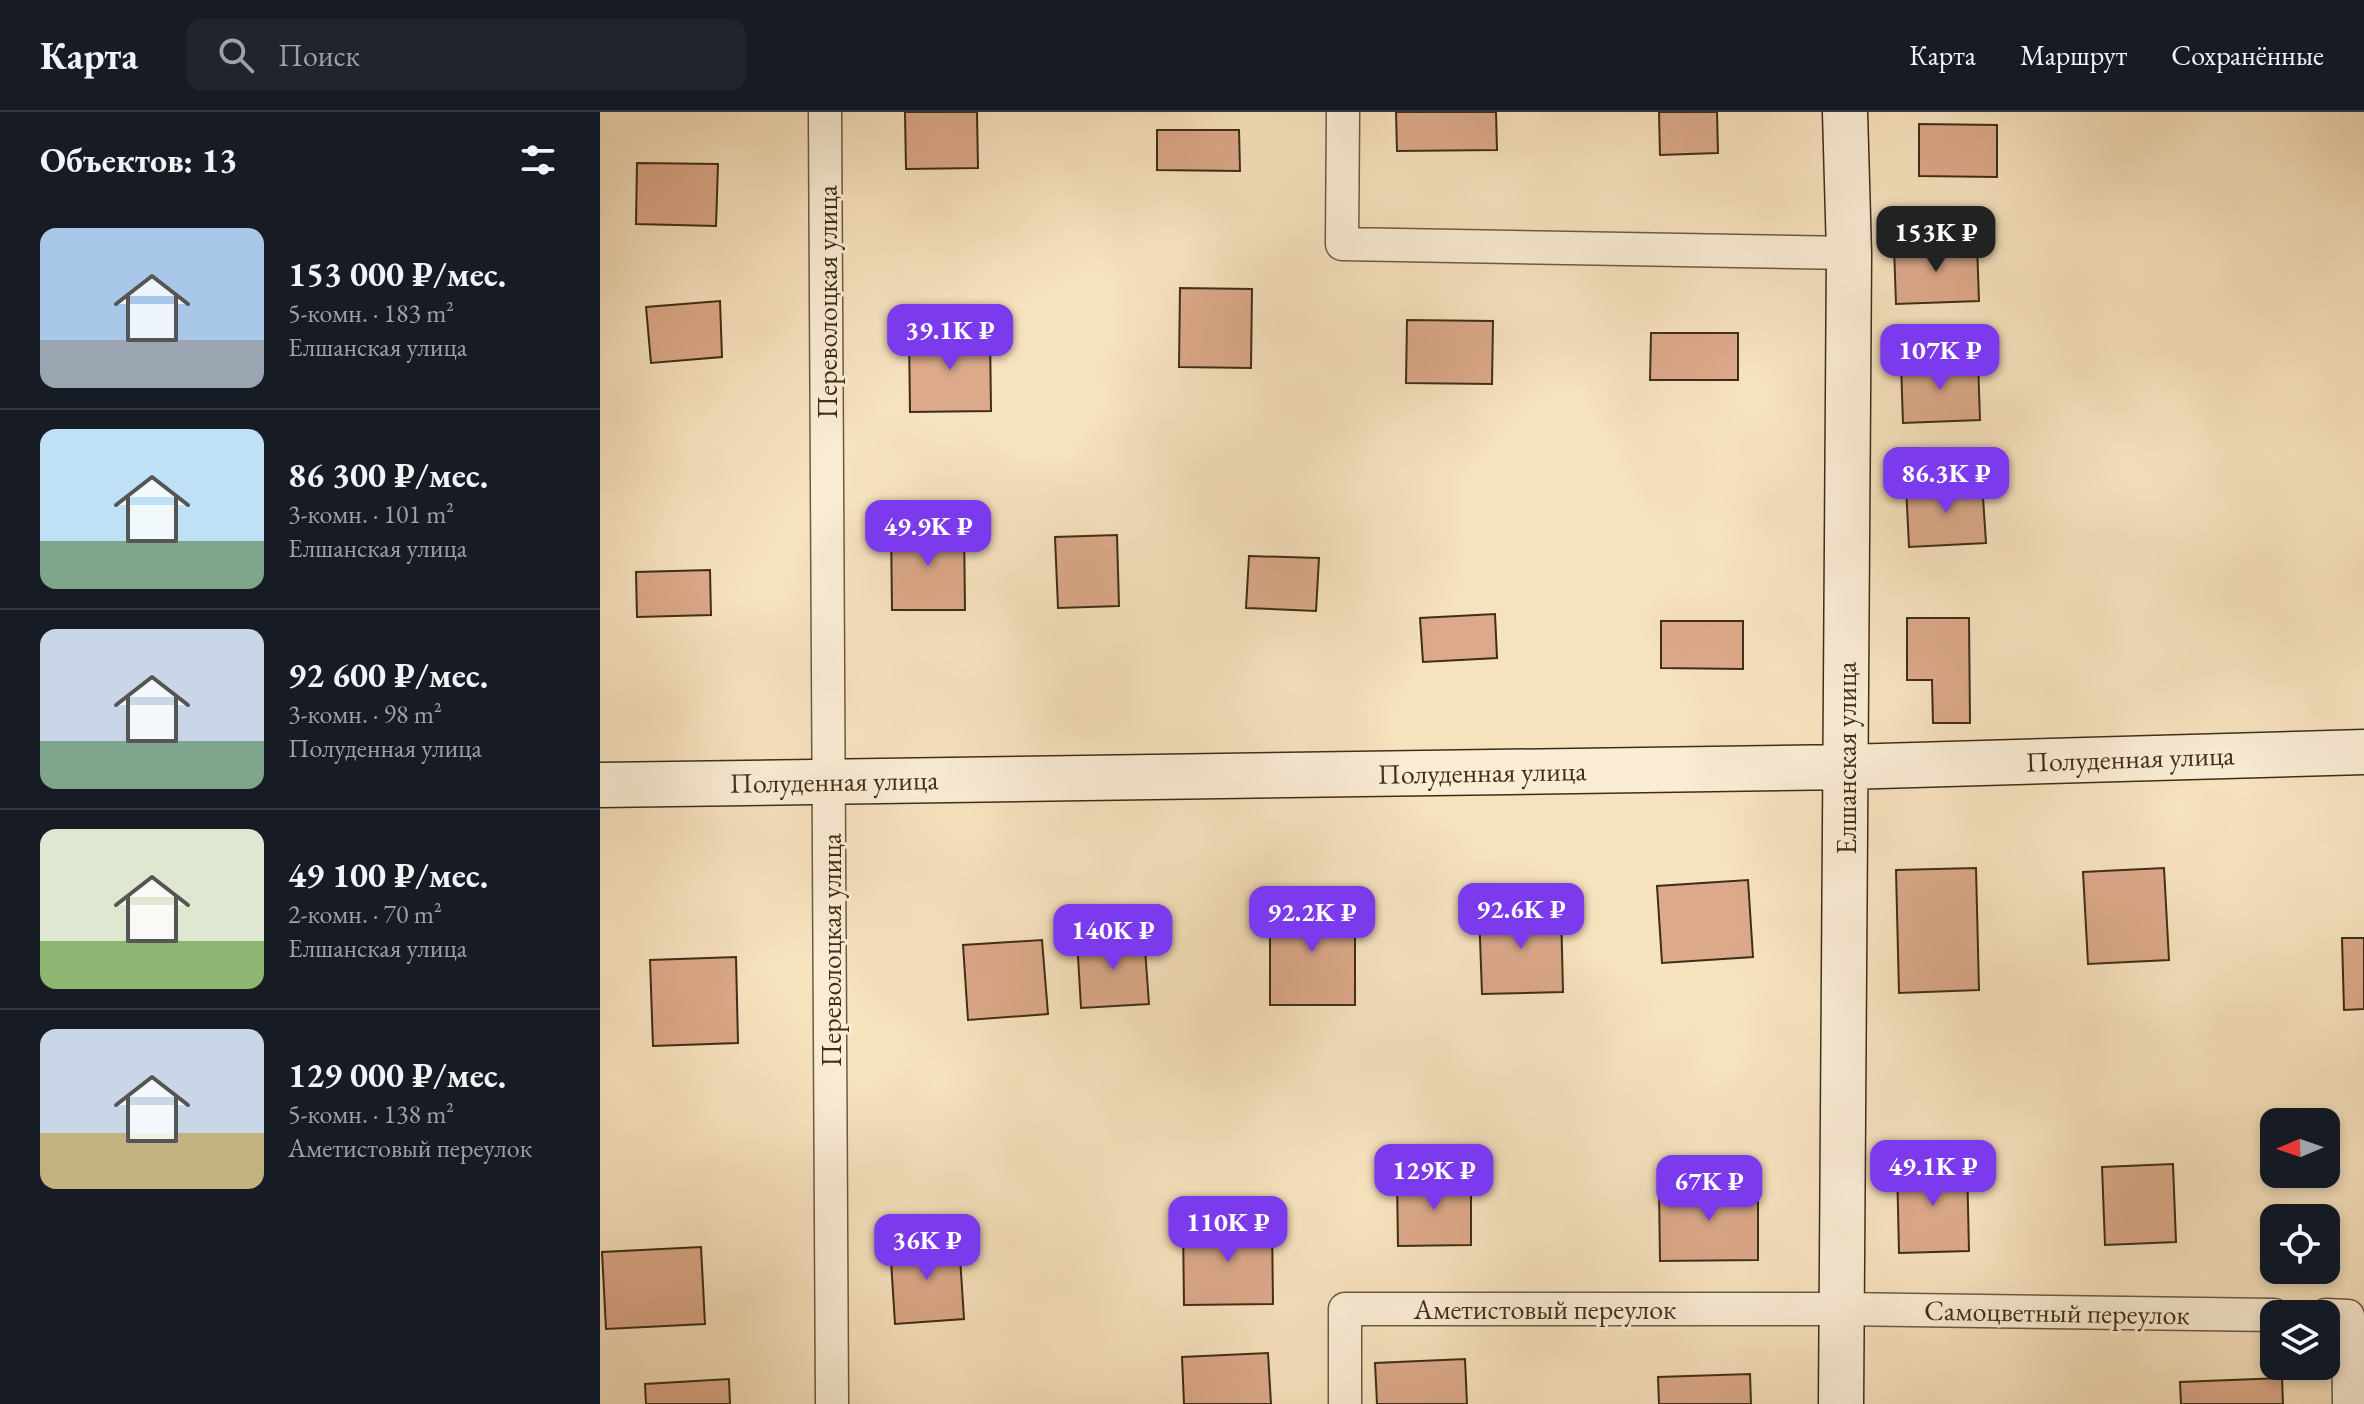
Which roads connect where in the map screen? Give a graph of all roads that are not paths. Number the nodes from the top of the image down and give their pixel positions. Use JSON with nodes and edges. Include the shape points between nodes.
{"nodes":[{"id":1,"x":825,"y":112,"type":"edge"},
{"id":2,"x":1343,"y":112,"type":"edge"},
{"id":3,"x":1845,"y":112,"type":"edge"},
{"id":4,"x":1849,"y":253,"type":"junction"},
{"id":5,"x":2364,"y":752,"type":"edge"},
{"id":6,"x":1846,"y":767,"type":"junction"},
{"id":7,"x":831,"y":781,"type":"junction"},
{"id":8,"x":600,"y":785,"type":"edge"},
{"id":9,"x":1840,"y":1309,"type":"junction"},
{"id":10,"x":2260,"y":1315,"type":"edge"},
{"id":11,"x":2340,"y":1316,"type":"edge"},
{"id":12,"x":832,"y":1404,"type":"edge"},
{"id":13,"x":1345,"y":1404,"type":"edge"},
{"id":14,"x":1841,"y":1404,"type":"edge"},
{"id":15,"x":2349,"y":1404,"type":"edge"}],
"edges":[{"from":1,"to":7,"type":"street","name":"Переволоцкая улица"},
{"from":2,"to":4,"type":"street","via":[[1342,244]]},
{"from":3,"to":4,"type":"street","name":"Елшанская улица"},
{"from":4,"to":6,"type":"street","name":"Елшанская улица"},
{"from":5,"to":6,"type":"street","name":"Полуденная улица"},
{"from":6,"to":7,"type":"street","name":"Полуденная улица"},
{"from":6,"to":9,"type":"street","name":"Елшанская улица"},
{"from":7,"to":8,"type":"street","name":"Полуденная улица"},
{"from":7,"to":12,"type":"street","name":"Переволоцкая улица"},
{"from":9,"to":10,"type":"street","name":"Самоцветный переулок"},
{"from":9,"to":13,"type":"street","name":"Аметистовый переулок","via":[[1345,1309]]},
{"from":9,"to":14,"type":"street","name":"Елшанская улица"},
{"from":11,"to":15,"type":"street","via":[[2348,1316]]}]}
